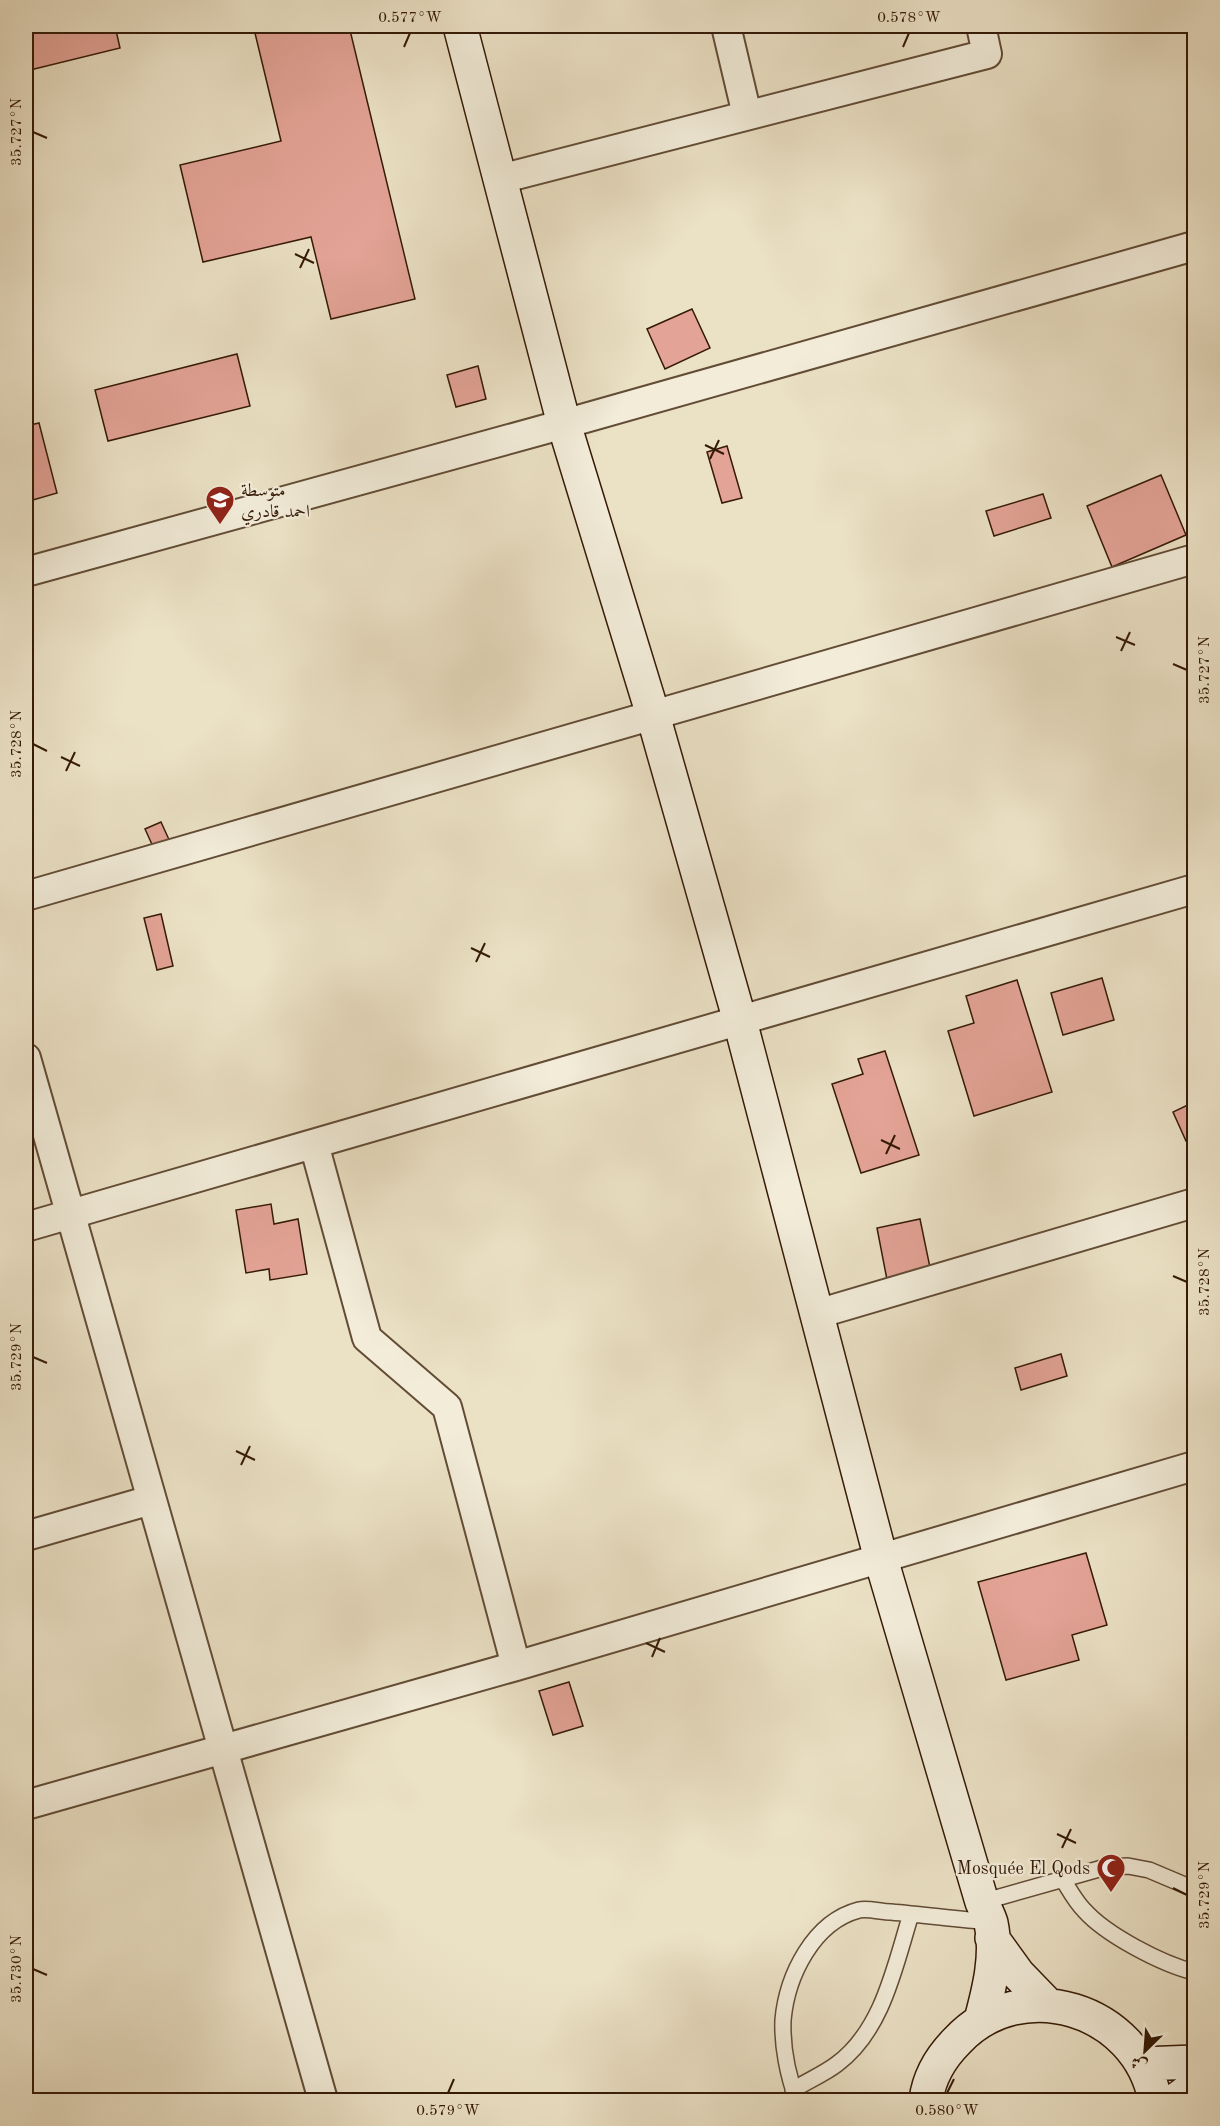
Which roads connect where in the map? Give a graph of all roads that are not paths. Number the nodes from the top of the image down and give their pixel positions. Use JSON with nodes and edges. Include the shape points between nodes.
{"nodes":[{"id":1,"x":460,"y":26,"type":"edge"},
{"id":2,"x":726,"y":26,"type":"edge"},
{"id":3,"x":981,"y":26,"type":"edge"},
{"id":4,"x":747,"y":115,"type":"junction"},
{"id":5,"x":500,"y":179,"type":"junction"},
{"id":6,"x":1194,"y":246,"type":"edge"},
{"id":7,"x":564,"y":424,"type":"junction"},
{"id":8,"x":1194,"y":558,"type":"edge"},
{"id":9,"x":26,"y":572,"type":"edge"},
{"id":10,"x":653,"y":715,"type":"junction"},
{"id":11,"x":1194,"y":889,"type":"edge"},
{"id":12,"x":26,"y":896,"type":"edge"},
{"id":13,"x":740,"y":1021,"type":"junction"},
{"id":14,"x":26,"y":1058,"type":"edge"},
{"id":15,"x":314,"y":1144,"type":"junction"},
{"id":16,"x":1194,"y":1203,"type":"edge"},
{"id":17,"x":70,"y":1215,"type":"junction"},
{"id":18,"x":26,"y":1227,"type":"edge"},
{"id":19,"x":817,"y":1314,"type":"junction"},
{"id":20,"x":1194,"y":1466,"type":"edge"},
{"id":21,"x":151,"y":1500,"type":"junction"},
{"id":22,"x":26,"y":1536,"type":"edge"},
{"id":23,"x":881,"y":1559,"type":"junction"},
{"id":24,"x":516,"y":1666,"type":"junction"},
{"id":25,"x":221,"y":1749,"type":"junction"},
{"id":26,"x":26,"y":1805,"type":"edge"},
{"id":27,"x":1062,"y":1878,"type":"junction"},
{"id":28,"x":1194,"y":1889,"type":"edge"},
{"id":29,"x":911,"y":1914,"type":"junction"},
{"id":30,"x":988,"y":1920,"type":"junction"},
{"id":31,"x":1194,"y":1972,"type":"edge"},
{"id":32,"x":1048,"y":2005,"type":"junction"},
{"id":33,"x":981,"y":2020,"type":"junction"},
{"id":34,"x":1194,"y":2062,"type":"edge"},
{"id":35,"x":1142,"y":2064,"type":"junction"},
{"id":36,"x":1194,"y":2086,"type":"edge"},
{"id":37,"x":795,"y":2095,"type":"edge"},
{"id":38,"x":322,"y":2100,"type":"edge"},
{"id":39,"x":926,"y":2100,"type":"edge"},
{"id":40,"x":1155,"y":2100,"type":"edge"},
{"id":41,"x":1176,"y":2100,"type":"edge"}],
"edges":[{"from":1,"to":5,"type":"street"},
{"from":2,"to":4,"type":"street"},
{"from":3,"to":4,"type":"street","via":[[987,54]]},
{"from":4,"to":5,"type":"street"},
{"from":5,"to":7,"type":"street"},
{"from":6,"to":7,"type":"street"},
{"from":7,"to":9,"type":"street"},
{"from":7,"to":10,"type":"street"},
{"from":8,"to":10,"type":"street"},
{"from":10,"to":12,"type":"street"},
{"from":10,"to":13,"type":"street"},
{"from":11,"to":13,"type":"street"},
{"from":13,"to":15,"type":"street"},
{"from":13,"to":19,"type":"street"},
{"from":14,"to":17,"type":"street"},
{"from":15,"to":17,"type":"street"},
{"from":15,"to":24,"type":"street","via":[[367,1338],[447,1407]]},
{"from":16,"to":19,"type":"street"},
{"from":17,"to":18,"type":"street"},
{"from":17,"to":21,"type":"street"},
{"from":19,"to":23,"type":"street"},
{"from":20,"to":23,"type":"street"},
{"from":21,"to":22,"type":"street"},
{"from":21,"to":25,"type":"street"},
{"from":23,"to":24,"type":"street"},
{"from":23,"to":30,"type":"street"},
{"from":24,"to":25,"type":"street"},
{"from":25,"to":26,"type":"street"},
{"from":25,"to":38,"type":"street"},
{"from":27,"to":28,"type":"lane","via":[[1128,1866],[1149,1870]]},
{"from":27,"to":30,"type":"lane"},
{"from":27,"to":31,"type":"lane","via":[[1083,1909],[1099,1924],[1164,1961]]},
{"from":29,"to":30,"type":"lane"},
{"from":29,"to":37,"type":"lane","via":[[893,1975],[867,2030],[838,2064]]},
{"from":29,"to":37,"type":"lane","via":[[861,1910],[834,1921],[812,1943],[796,1971],[783,2021]]},
{"from":30,"to":32,"type":"street","via":[[1018,1974]]},
{"from":30,"to":33,"type":"street","via":[[990,1979]]},
{"from":32,"to":33,"type":"street","via":[[1025,2006]]},
{"from":32,"to":35,"type":"street","via":[[1076,2010],[1102,2023],[1125,2041]]},
{"from":33,"to":39,"type":"street","via":[[947,2050],[935,2070]]},
{"from":34,"to":35,"type":"street"},
{"from":35,"to":40,"type":"street"},
{"from":36,"to":41,"type":"street"}]}
